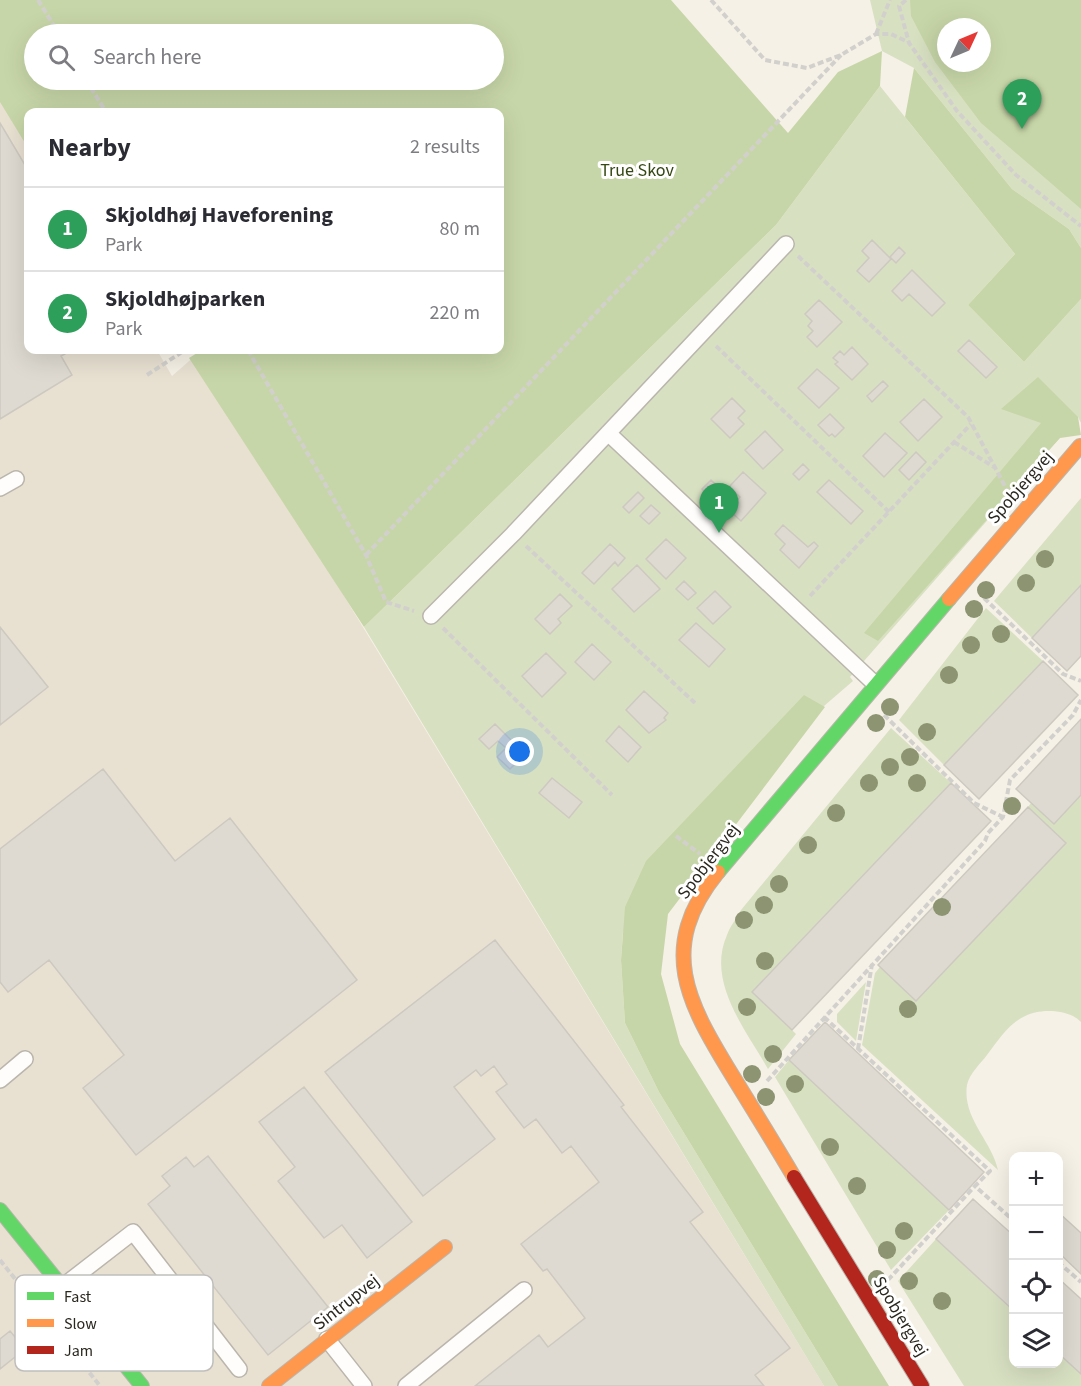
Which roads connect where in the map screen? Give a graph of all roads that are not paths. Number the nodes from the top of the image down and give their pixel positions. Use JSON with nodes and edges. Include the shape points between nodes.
{"nodes":[{"id":1,"x":786,"y":244,"type":"road end"},
{"id":2,"x":608,"y":433,"type":"junction"},
{"id":3,"x":1080,"y":446,"type":"edge"},
{"id":4,"x":16,"y":479,"type":"dead end"},
{"id":5,"x":0,"y":488,"type":"edge"},
{"id":6,"x":431,"y":616,"type":"road end"},
{"id":7,"x":875,"y":684,"type":"junction"},
{"id":8,"x":25,"y":1059,"type":"dead end"},
{"id":9,"x":0,"y":1080,"type":"edge"},
{"id":10,"x":0,"y":1210,"type":"edge"},
{"id":11,"x":445,"y":1247,"type":"dead end"},
{"id":12,"x":52,"y":1275,"type":"edge"},
{"id":13,"x":77,"y":1275,"type":"edge"},
{"id":14,"x":166,"y":1275,"type":"edge"},
{"id":15,"x":524,"y":1290,"type":"dead end"},
{"id":16,"x":213,"y":1335,"type":"edge"},
{"id":17,"x":327,"y":1339,"type":"junction"},
{"id":18,"x":239,"y":1369,"type":"dead end"},
{"id":19,"x":130,"y":1371,"type":"edge"},
{"id":20,"x":142,"y":1386,"type":"edge"},
{"id":21,"x":269,"y":1386,"type":"edge"},
{"id":22,"x":364,"y":1386,"type":"edge"},
{"id":23,"x":406,"y":1386,"type":"edge"},
{"id":24,"x":922,"y":1386,"type":"edge"}],
"edges":[{"from":1,"to":2,"type":"lane"},
{"from":2,"to":6,"type":"lane"},
{"from":2,"to":7,"type":"lane"},
{"from":3,"to":7,"type":"street","name":"Spobjergvej"},
{"from":4,"to":5,"type":"lane"},
{"from":7,"to":24,"type":"street","name":"Spobjergvej","via":[[707,886],[689,917],[680,946],[690,1003]]},
{"from":8,"to":9,"type":"lane"},
{"from":10,"to":12,"type":"street"},
{"from":11,"to":17,"type":"street","name":"Sintrupvej"},
{"from":13,"to":14,"type":"lane","via":[[133,1232]]},
{"from":15,"to":23,"type":"lane"},
{"from":16,"to":18,"type":"lane"},
{"from":17,"to":21,"type":"street","name":"Sintrupvej"},
{"from":17,"to":22,"type":"lane"},
{"from":19,"to":20,"type":"street"}]}
